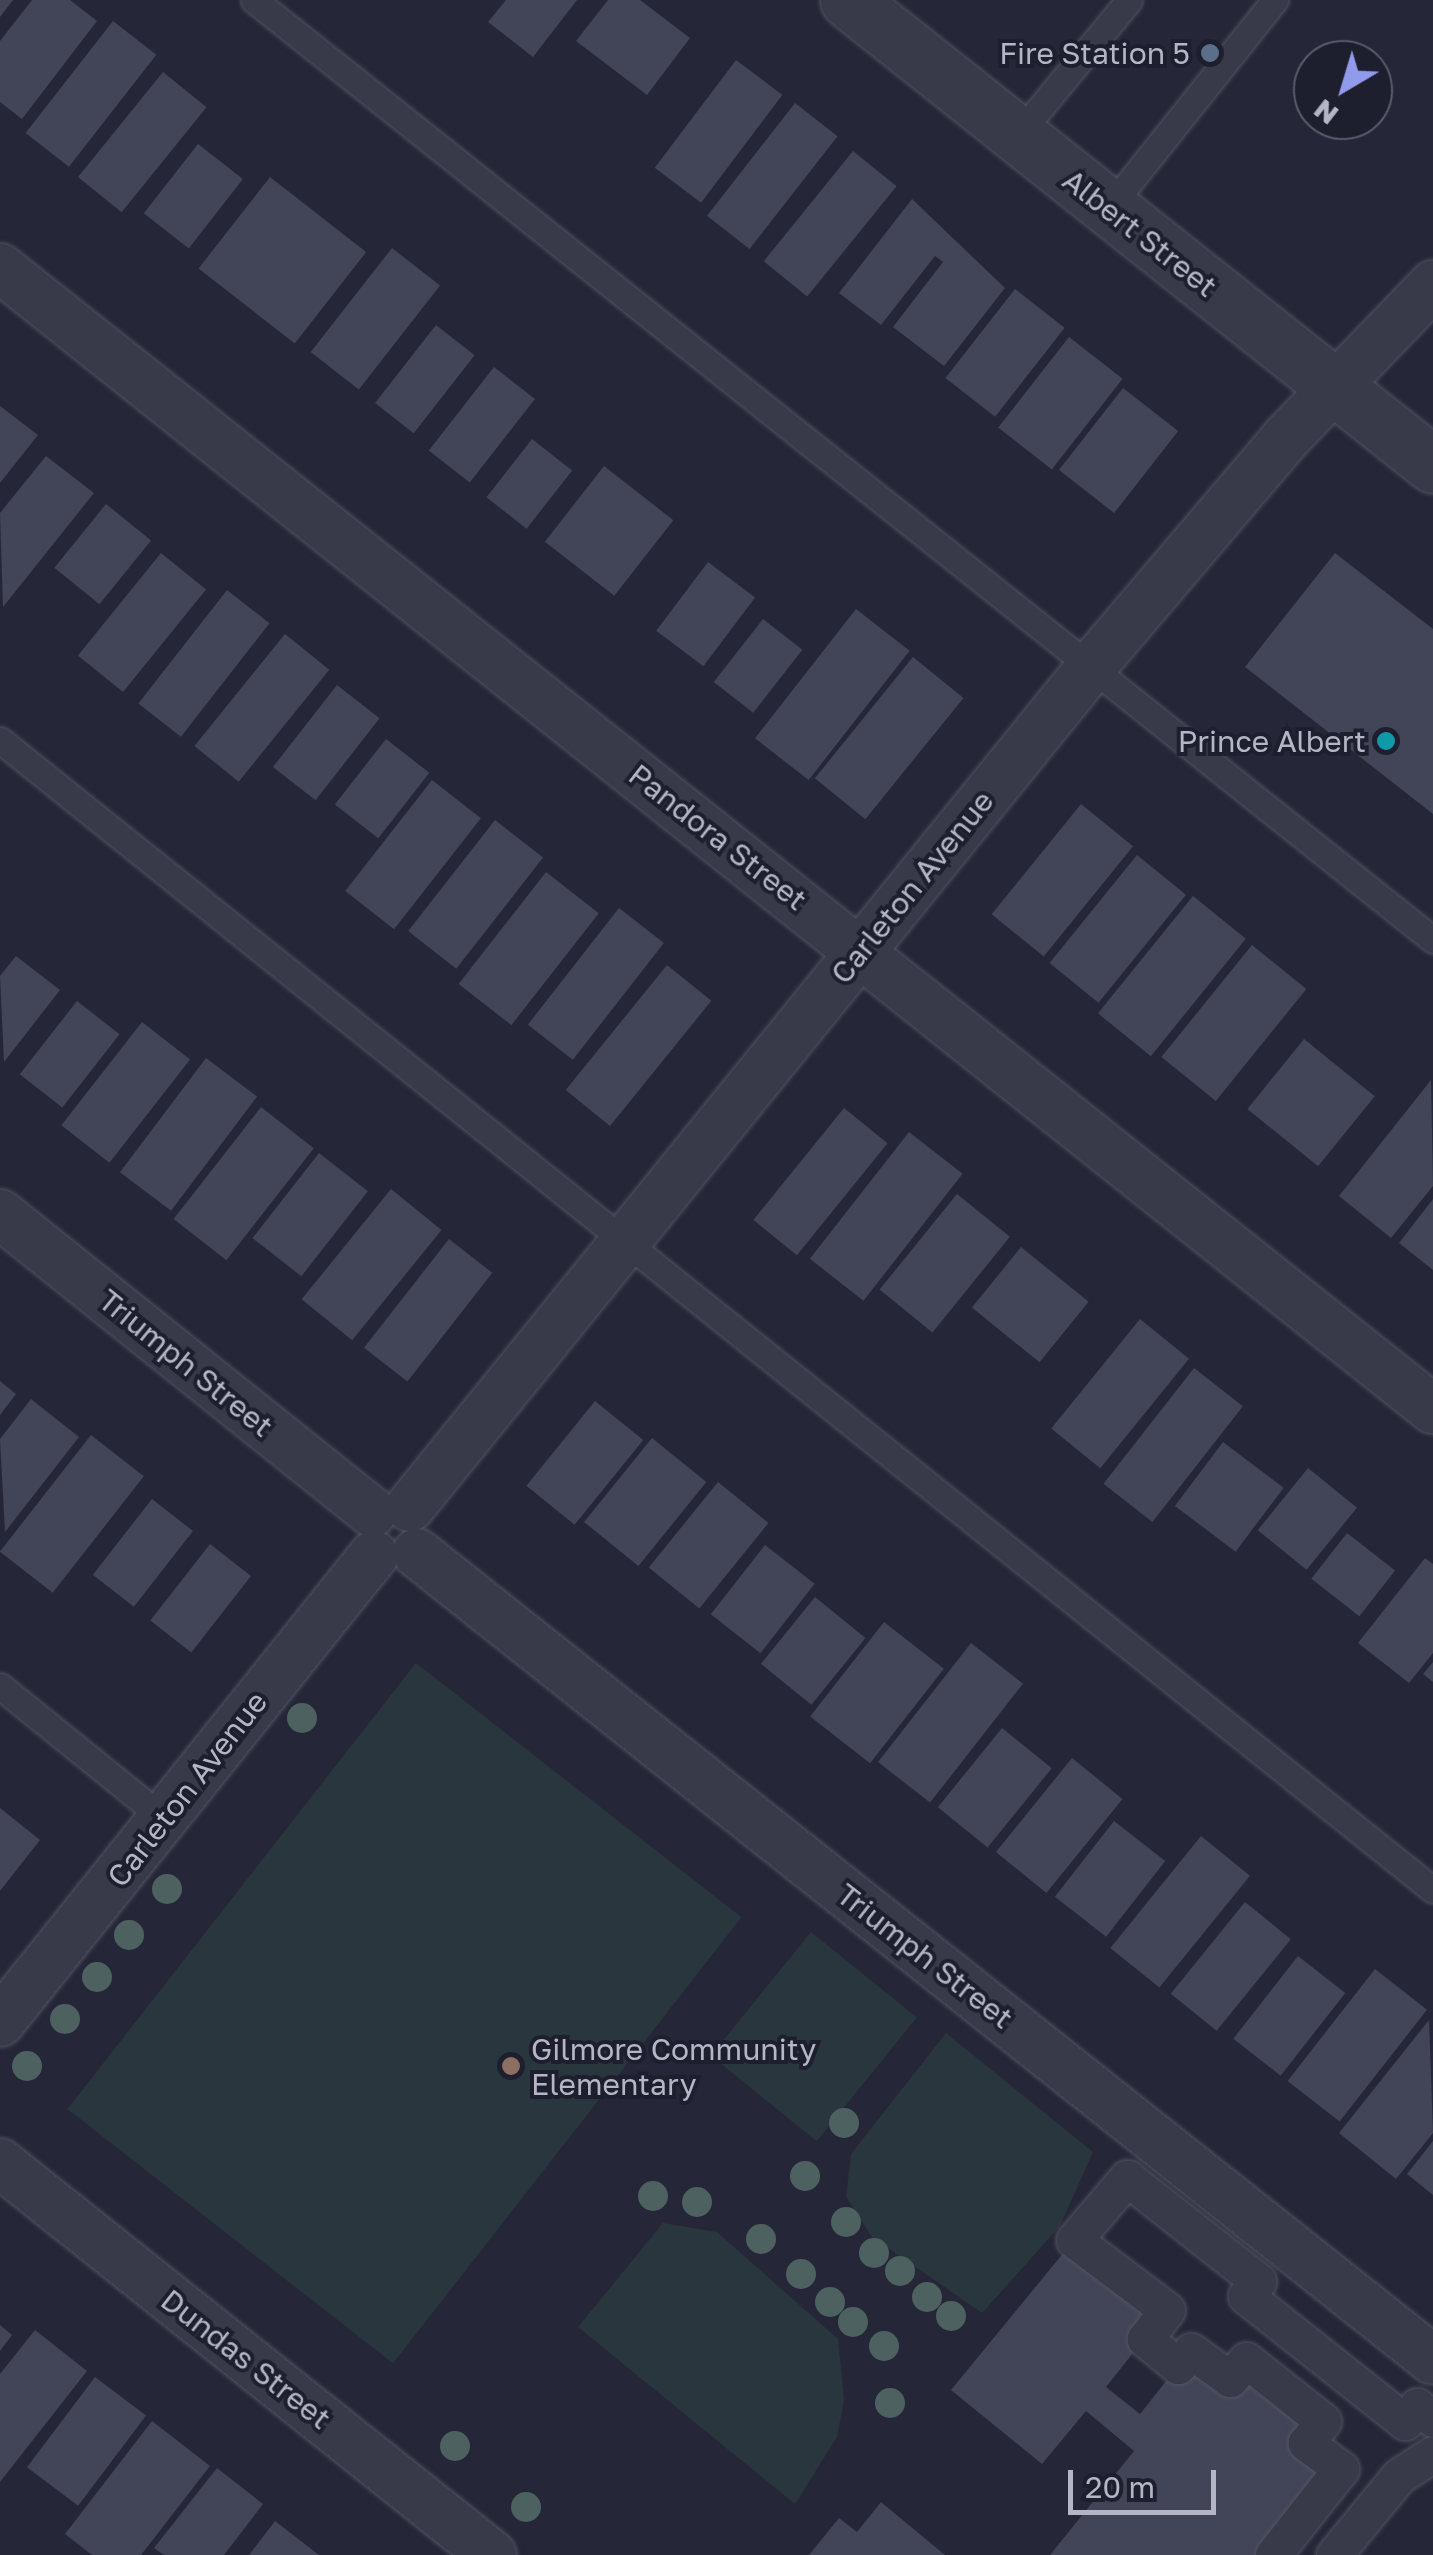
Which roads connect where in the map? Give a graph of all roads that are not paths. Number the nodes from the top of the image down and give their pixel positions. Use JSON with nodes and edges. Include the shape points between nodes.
{"nodes":[{"id":1,"x":254,"y":0,"type":"edge"},
{"id":2,"x":848,"y":0,"type":"edge"},
{"id":3,"x":1129,"y":0,"type":"edge"},
{"id":4,"x":1275,"y":0,"type":"edge"},
{"id":5,"x":1017,"y":136,"type":"junction"},
{"id":6,"x":1108,"y":209,"type":"junction"},
{"id":7,"x":0,"y":268,"type":"edge"},
{"id":8,"x":1433,"y":285,"type":"edge"},
{"id":9,"x":1336,"y":388,"type":"junction"},
{"id":10,"x":1433,"y":465,"type":"edge"},
{"id":11,"x":1092,"y":666,"type":"junction"},
{"id":12,"x":0,"y":740,"type":"edge"},
{"id":13,"x":1433,"y":940,"type":"edge"},
{"id":14,"x":860,"y":950,"type":"junction"},
{"id":15,"x":0,"y":1214,"type":"edge"},
{"id":16,"x":626,"y":1240,"type":"junction"},
{"id":17,"x":1433,"y":1409,"type":"edge"},
{"id":18,"x":393,"y":1532,"type":"junction"},
{"id":19,"x":0,"y":1686,"type":"edge"},
{"id":20,"x":164,"y":1819,"type":"junction"},
{"id":21,"x":1433,"y":1890,"type":"edge"},
{"id":22,"x":0,"y":2022,"type":"edge"},
{"id":23,"x":0,"y":2163,"type":"edge"},
{"id":24,"x":1433,"y":2360,"type":"edge"},
{"id":25,"x":1433,"y":2419,"type":"edge"},
{"id":26,"x":1433,"y":2454,"type":"edge"},
{"id":27,"x":492,"y":2555,"type":"edge"},
{"id":28,"x":1273,"y":2555,"type":"edge"},
{"id":29,"x":1334,"y":2555,"type":"edge"}],
"edges":[{"from":1,"to":11,"type":"lane"},
{"from":2,"to":5,"type":"street","name":"Albert Street"},
{"from":3,"to":5,"type":"lane"},
{"from":4,"to":6,"type":"lane"},
{"from":5,"to":6,"type":"street","name":"Albert Street"},
{"from":6,"to":9,"type":"street","name":"Albert Street"},
{"from":7,"to":14,"type":"street","name":"Pandora Street"},
{"from":8,"to":9,"type":"street","name":"Carleton Avenue"},
{"from":9,"to":10,"type":"street","name":"Albert Street"},
{"from":9,"to":11,"type":"street","name":"Carleton Avenue"},
{"from":11,"to":13,"type":"lane"},
{"from":11,"to":14,"type":"street","name":"Carleton Avenue"},
{"from":12,"to":16,"type":"lane"},
{"from":14,"to":16,"type":"street","name":"Carleton Avenue"},
{"from":14,"to":17,"type":"street","name":"Pandora Street"},
{"from":15,"to":18,"type":"street","name":"Triumph Street"},
{"from":16,"to":18,"type":"street","name":"Carleton Avenue"},
{"from":16,"to":21,"type":"lane"},
{"from":18,"to":20,"type":"street","name":"Carleton Avenue"},
{"from":18,"to":24,"type":"street","name":"Triumph Street"},
{"from":19,"to":20,"type":"lane"},
{"from":20,"to":22,"type":"street","name":"Carleton Avenue"},
{"from":23,"to":27,"type":"street","name":"Dundas Street"},
{"from":25,"to":28,"type":"street","via":[[1417,2406],[1405,2422],[1246,2296],[1258,2282],[1127,2178],[1074,2240],[1168,2310],[1145,2339],[1178,2366],[1191,2352],[1230,2378],[1246,2360],[1323,2421],[1306,2443],[1341,2469]]},
{"from":26,"to":29,"type":"street","via":[[1399,2476]]}]}
